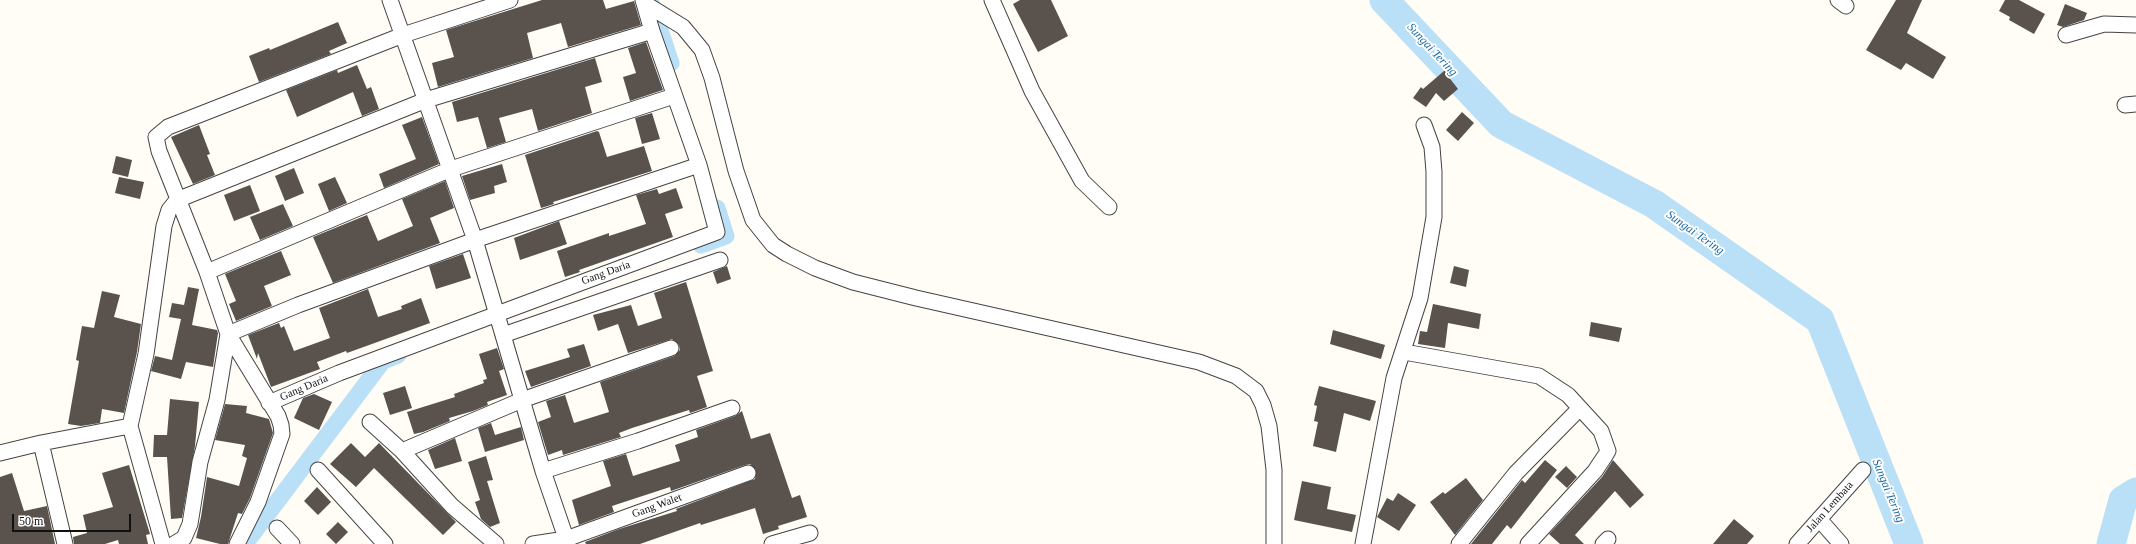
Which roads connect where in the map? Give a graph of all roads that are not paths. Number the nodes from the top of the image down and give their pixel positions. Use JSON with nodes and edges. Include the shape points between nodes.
{"nodes":[{"id":1,"x":390,"y":0,"type":"edge"},
{"id":2,"x":510,"y":0,"type":"edge"},
{"id":3,"x":992,"y":0,"type":"edge"},
{"id":4,"x":646,"y":3,"type":"edge"},
{"id":5,"x":2136,"y":25,"type":"edge"},
{"id":6,"x":652,"y":31,"type":"junction"},
{"id":7,"x":403,"y":35,"type":"junction"},
{"id":8,"x":2066,"y":35,"type":"dead end"},
{"id":9,"x":674,"y":96,"type":"junction"},
{"id":10,"x":426,"y":100,"type":"junction"},
{"id":11,"x":1424,"y":125,"type":"dead end"},
{"id":12,"x":699,"y":165,"type":"junction"},
{"id":13,"x":451,"y":169,"type":"junction"},
{"id":14,"x":178,"y":200,"type":"junction"},
{"id":15,"x":1109,"y":207,"type":"dead end"},
{"id":16,"x":475,"y":240,"type":"junction"},
{"id":17,"x":720,"y":260,"type":"dead end"},
{"id":18,"x":207,"y":272,"type":"junction"},
{"id":19,"x":496,"y":315,"type":"junction"},
{"id":20,"x":502,"y":333,"type":"junction"},
{"id":21,"x":228,"y":334,"type":"junction"},
{"id":22,"x":671,"y":348,"type":"dead end"},
{"id":23,"x":1404,"y":352,"type":"junction"},
{"id":24,"x":522,"y":400,"type":"junction"},
{"id":25,"x":269,"y":403,"type":"junction"},
{"id":26,"x":732,"y":408,"type":"dead end"},
{"id":27,"x":1580,"y":408,"type":"junction"},
{"id":28,"x":370,"y":422,"type":"dead end"},
{"id":29,"x":130,"y":426,"type":"junction"},
{"id":30,"x":41,"y":443,"type":"junction"},
{"id":31,"x":402,"y":451,"type":"junction"},
{"id":32,"x":0,"y":453,"type":"edge"},
{"id":33,"x":318,"y":470,"type":"dead end"},
{"id":34,"x":1863,"y":470,"type":"dead end"},
{"id":35,"x":543,"y":471,"type":"junction"},
{"id":36,"x":748,"y":473,"type":"dead end"},
{"id":37,"x":1819,"y":519,"type":"junction"},
{"id":38,"x":277,"y":528,"type":"dead end"},
{"id":39,"x":810,"y":533,"type":"dead end"},
{"id":40,"x":567,"y":541,"type":"edge"},
{"id":41,"x":65,"y":544,"type":"edge"},
{"id":42,"x":163,"y":544,"type":"edge"},
{"id":43,"x":174,"y":544,"type":"edge"},
{"id":44,"x":237,"y":544,"type":"edge"},
{"id":45,"x":292,"y":544,"type":"edge"},
{"id":46,"x":385,"y":544,"type":"edge"},
{"id":47,"x":496,"y":544,"type":"edge"},
{"id":48,"x":533,"y":544,"type":"edge"},
{"id":49,"x":772,"y":544,"type":"edge"},
{"id":50,"x":1274,"y":544,"type":"edge"},
{"id":51,"x":1363,"y":544,"type":"edge"},
{"id":52,"x":1459,"y":544,"type":"edge"},
{"id":53,"x":1528,"y":544,"type":"edge"},
{"id":54,"x":1797,"y":544,"type":"edge"},
{"id":55,"x":1841,"y":544,"type":"edge"}],
"edges":[{"from":1,"to":7,"type":"street"},
{"from":2,"to":7,"type":"street"},
{"from":3,"to":15,"type":"street","via":[[1032,91],[1078,174]]},
{"from":4,"to":6,"type":"street","name":"Gang Daria"},
{"from":4,"to":50,"type":"street","via":[[683,27],[702,50],[712,78],[736,171],[753,220],[774,245],[815,268],[853,282],[1200,362],[1236,376],[1256,391],[1269,426],[1274,470]]},
{"from":5,"to":8,"type":"street","via":[[2104,24]]},
{"from":6,"to":9,"type":"street","name":"Gang Daria"},
{"from":6,"to":10,"type":"street"},
{"from":7,"to":10,"type":"street"},
{"from":7,"to":14,"type":"street","via":[[161,131],[156,137],[156,142]]},
{"from":9,"to":12,"type":"street","name":"Gang Daria"},
{"from":9,"to":13,"type":"street"},
{"from":10,"to":13,"type":"street"},
{"from":10,"to":14,"type":"street"},
{"from":11,"to":23,"type":"street","via":[[1432,147],[1434,217],[1420,298]]},
{"from":12,"to":16,"type":"street"},
{"from":12,"to":19,"type":"street","name":"Gang Daria","via":[[717,232]]},
{"from":13,"to":16,"type":"street"},
{"from":13,"to":18,"type":"street"},
{"from":14,"to":18,"type":"street"},
{"from":14,"to":29,"type":"street","via":[[169,210],[164,226],[147,348]]},
{"from":16,"to":19,"type":"street"},
{"from":16,"to":21,"type":"street","via":[[298,305]]},
{"from":17,"to":20,"type":"street"},
{"from":18,"to":21,"type":"street"},
{"from":19,"to":20,"type":"street"},
{"from":19,"to":25,"type":"street","name":"Gang Daria","via":[[339,373]]},
{"from":20,"to":24,"type":"street"},
{"from":21,"to":25,"type":"street"},
{"from":21,"to":43,"type":"street","via":[[217,400],[199,469],[190,524],[184,538]]},
{"from":22,"to":24,"type":"street"},
{"from":23,"to":27,"type":"street","via":[[1539,376],[1568,395]]},
{"from":23,"to":51,"type":"street","via":[[1394,378]]},
{"from":24,"to":31,"type":"street"},
{"from":24,"to":35,"type":"street"},
{"from":25,"to":44,"type":"street","via":[[278,416],[282,434],[258,502]]},
{"from":26,"to":35,"type":"street"},
{"from":27,"to":52,"type":"street","via":[[1516,473]]},
{"from":27,"to":53,"type":"street","via":[[1601,431],[1608,451],[1595,471]]},
{"from":28,"to":31,"type":"street"},
{"from":29,"to":30,"type":"street"},
{"from":29,"to":42,"type":"street"},
{"from":30,"to":32,"type":"street"},
{"from":30,"to":41,"type":"street"},
{"from":31,"to":47,"type":"street","via":[[452,506]]},
{"from":33,"to":46,"type":"street"},
{"from":34,"to":37,"type":"street","name":"Jalan Lembata"},
{"from":35,"to":40,"type":"street"},
{"from":36,"to":40,"type":"street","name":"Gang Walet"},
{"from":37,"to":54,"type":"street","name":"Jalan Lembata"},
{"from":37,"to":55,"type":"street"},
{"from":38,"to":45,"type":"street"},
{"from":39,"to":49,"type":"street"},
{"from":40,"to":48,"type":"street","name":"Gang Walet"}]}
